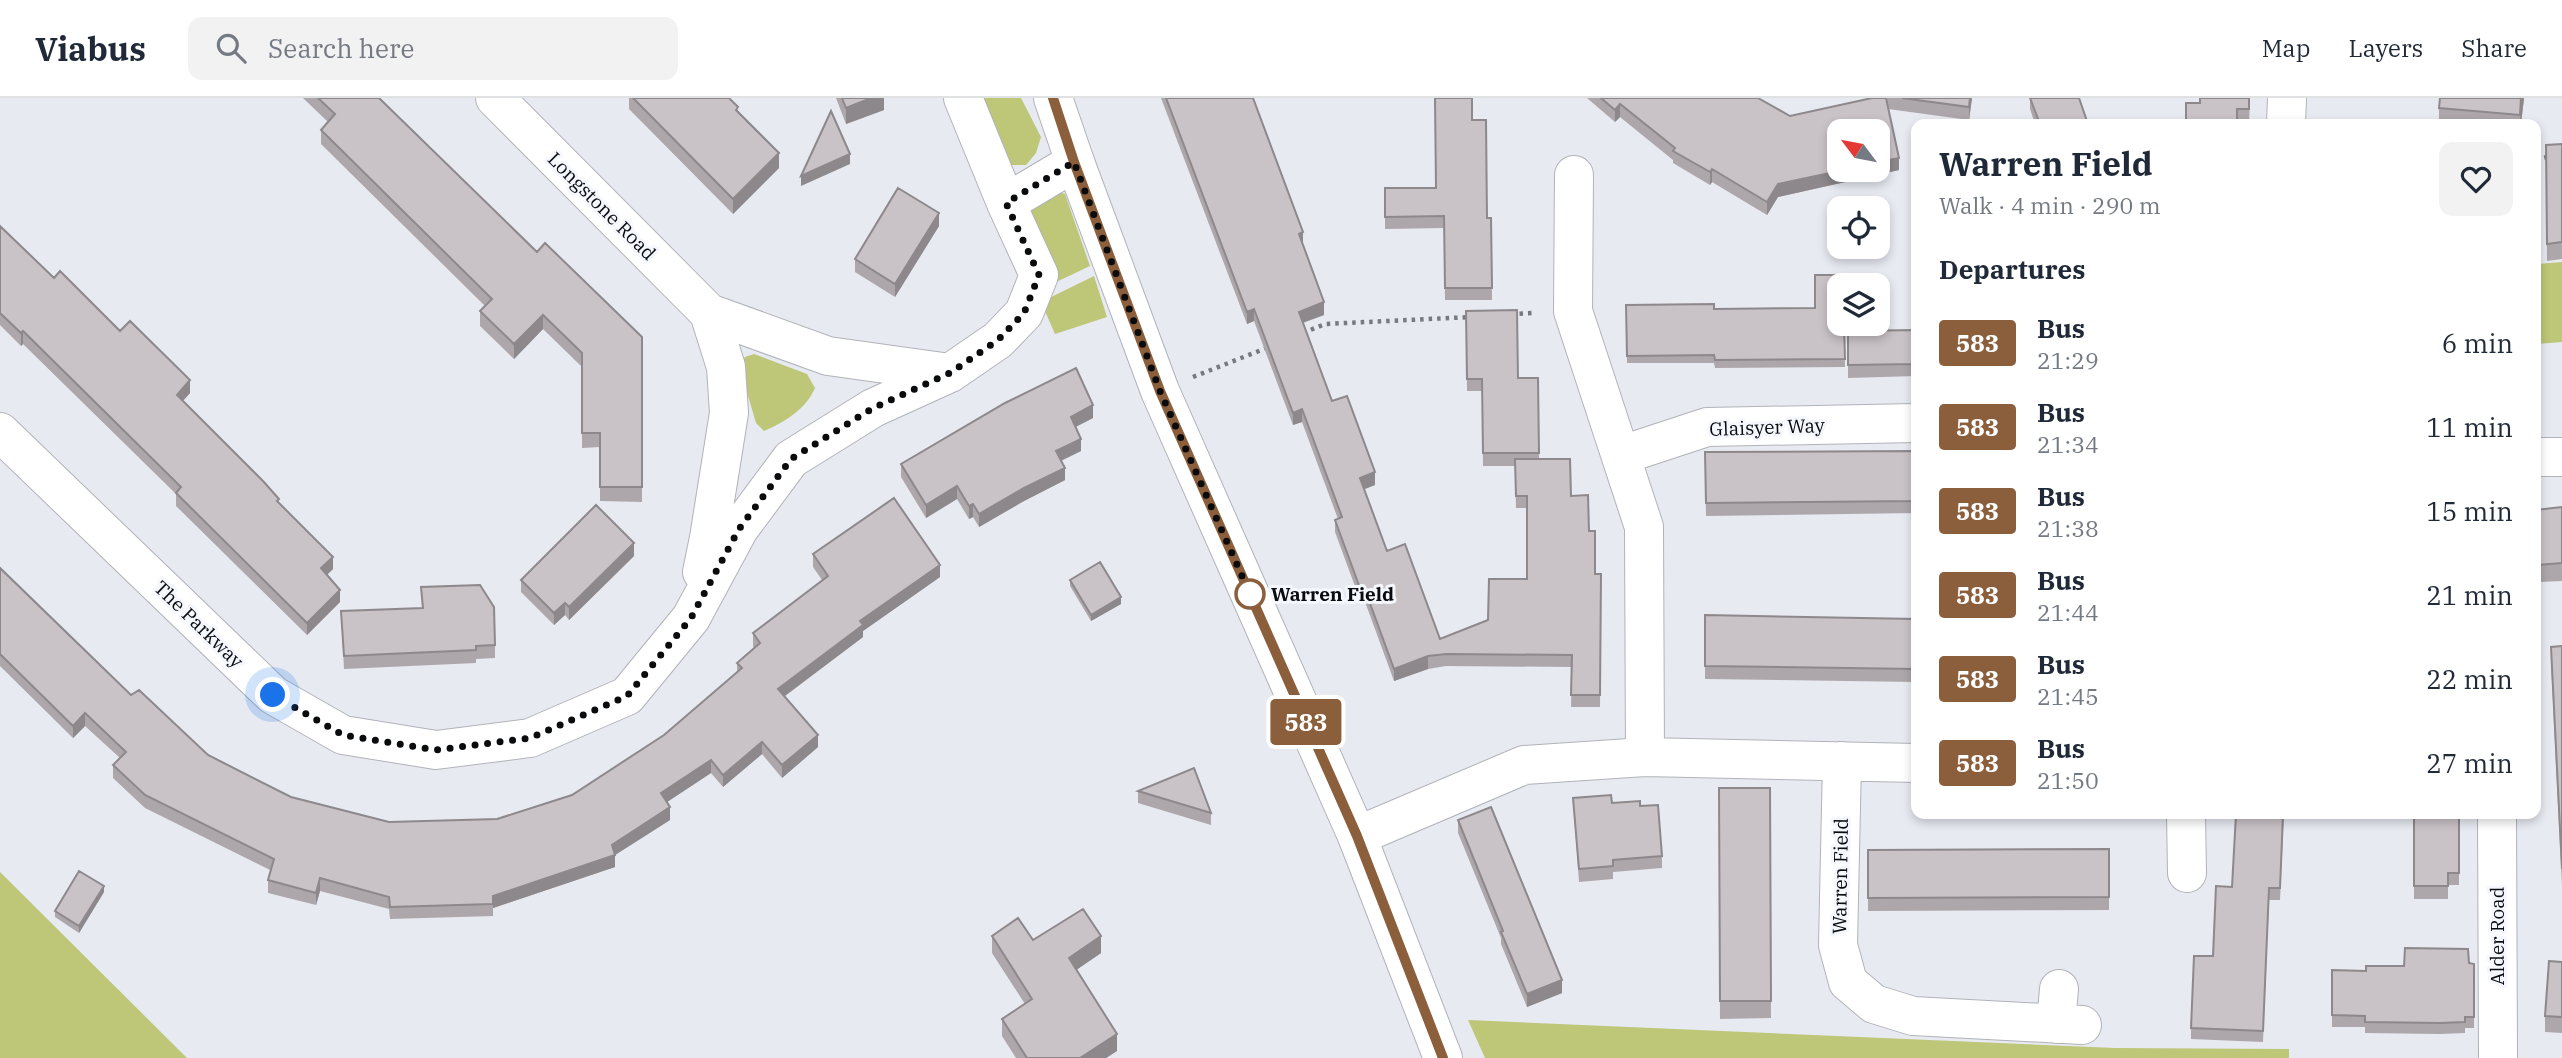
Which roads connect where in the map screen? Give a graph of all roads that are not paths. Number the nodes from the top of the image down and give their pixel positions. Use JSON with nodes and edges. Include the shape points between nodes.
{"nodes":[{"id":1,"x":495,"y":98,"type":"edge"},
{"id":2,"x":964,"y":98,"type":"edge"},
{"id":3,"x":1053,"y":98,"type":"edge"},
{"id":4,"x":2287,"y":98,"type":"edge"},
{"id":5,"x":2286,"y":119,"type":"edge"},
{"id":6,"x":1074,"y":162,"type":"junction"},
{"id":7,"x":1574,"y":175,"type":"dead end"},
{"id":8,"x":1006,"y":203,"type":"junction"},
{"id":9,"x":709,"y":313,"type":"junction"},
{"id":10,"x":950,"y":373,"type":"junction"},
{"id":11,"x":1911,"y":423,"type":"edge"},
{"id":12,"x":0,"y":432,"type":"edge"},
{"id":13,"x":1622,"y":455,"type":"junction"},
{"id":14,"x":2541,"y":457,"type":"edge"},
{"id":15,"x":2562,"y":457,"type":"edge"},
{"id":16,"x":691,"y":618,"type":"junction"},
{"id":17,"x":1645,"y":757,"type":"junction"},
{"id":18,"x":1842,"y":761,"type":"junction"},
{"id":19,"x":1911,"y":763,"type":"edge"},
{"id":20,"x":2186,"y":819,"type":"edge"},
{"id":21,"x":2497,"y":819,"type":"edge"},
{"id":22,"x":1357,"y":836,"type":"junction"},
{"id":23,"x":2187,"y":873,"type":"dead end"},
{"id":24,"x":2065,"y":1013,"type":"dead end"},
{"id":25,"x":1443,"y":1058,"type":"edge"},
{"id":26,"x":2498,"y":1058,"type":"edge"}],
"edges":[{"from":1,"to":9,"type":"street","name":"Longstone Road"},
{"from":2,"to":8,"type":"street","name":"The Parkway"},
{"from":3,"to":6,"type":"street"},
{"from":4,"to":5,"type":"street"},
{"from":6,"to":8,"type":"street"},
{"from":6,"to":22,"type":"street","via":[[1160,391]]},
{"from":7,"to":13,"type":"street","via":[[1573,311]]},
{"from":8,"to":10,"type":"street","name":"The Parkway","via":[[1039,275],[1024,313],[998,340]]},
{"from":9,"to":10,"type":"street","via":[[828,356]]},
{"from":9,"to":16,"type":"street","via":[[726,367],[729,412]]},
{"from":10,"to":16,"type":"street","name":"The Parkway","via":[[873,408],[791,459],[739,529]]},
{"from":11,"to":13,"type":"street","name":"Glaisyer Way","via":[[1707,427]]},
{"from":12,"to":16,"type":"street","name":"The Parkway","via":[[273,695],[343,735],[436,750],[530,738],[627,696]]},
{"from":13,"to":17,"type":"street","via":[[1644,527]]},
{"from":14,"to":15,"type":"street"},
{"from":17,"to":18,"type":"street"},
{"from":17,"to":22,"type":"street","via":[[1524,765]]},
{"from":18,"to":19,"type":"street"},
{"from":18,"to":24,"type":"street","name":"Warren Field","via":[[1838,945],[1848,982],[1874,1004],[1913,1016]]},
{"from":20,"to":23,"type":"street"},
{"from":21,"to":26,"type":"street","name":"Alder Road"},
{"from":22,"to":25,"type":"street"}]}
